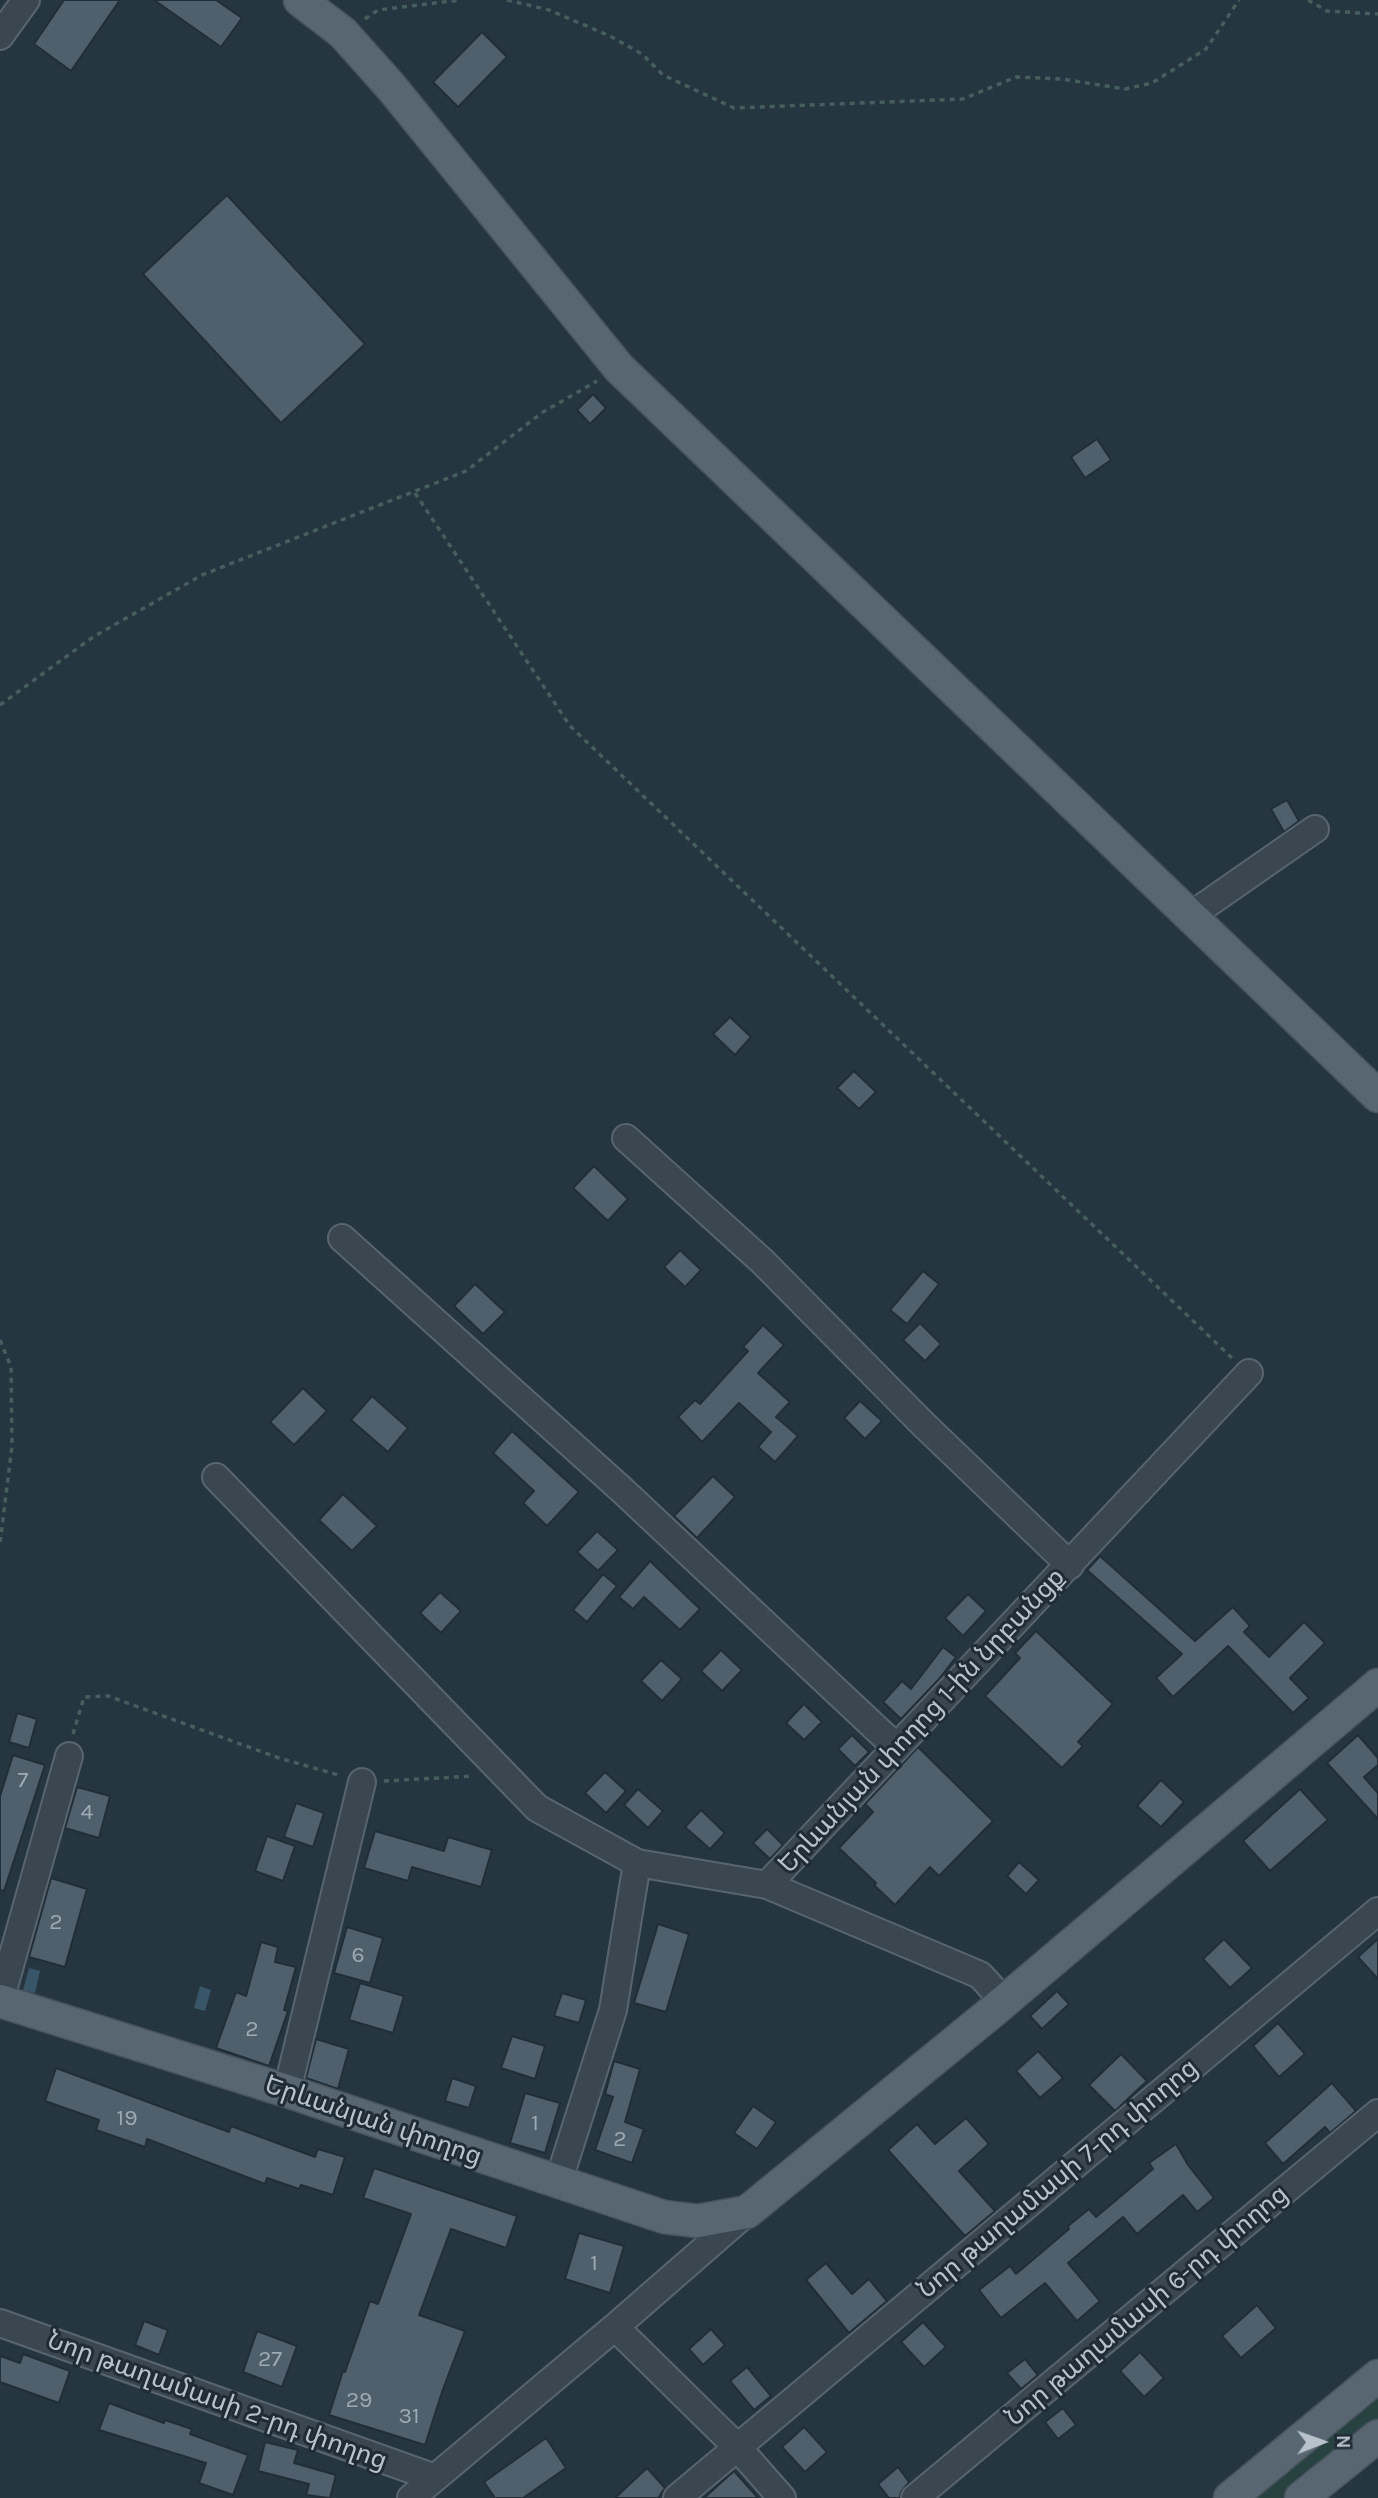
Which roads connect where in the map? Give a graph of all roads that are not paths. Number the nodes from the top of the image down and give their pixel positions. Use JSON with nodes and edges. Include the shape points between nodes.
{"nodes":[{"id":1,"x":26,"y":0,"type":"edge"},
{"id":2,"x":300,"y":0,"type":"edge"},
{"id":3,"x":0,"y":36,"type":"edge"},
{"id":4,"x":1315,"y":829,"type":"dead end"},
{"id":5,"x":1190,"y":916,"type":"junction"},
{"id":6,"x":1378,"y":1096,"type":"edge"},
{"id":7,"x":626,"y":1138,"type":"dead end"},
{"id":8,"x":342,"y":1238,"type":"dead end"},
{"id":9,"x":1249,"y":1373,"type":"road end"},
{"id":10,"x":216,"y":1477,"type":"dead end"},
{"id":11,"x":1070,"y":1565,"type":"junction"},
{"id":12,"x":1378,"y":1685,"type":"edge"},
{"id":13,"x":896,"y":1747,"type":"junction"},
{"id":14,"x":69,"y":1756,"type":"road end"},
{"id":15,"x":362,"y":1782,"type":"road end"},
{"id":16,"x":637,"y":1863,"type":"junction"},
{"id":17,"x":767,"y":1885,"type":"junction"},
{"id":18,"x":1378,"y":1911,"type":"edge"},
{"id":19,"x":0,"y":2001,"type":"edge"},
{"id":20,"x":1004,"y":2001,"type":"junction"},
{"id":21,"x":288,"y":2091,"type":"junction"},
{"id":22,"x":1378,"y":2113,"type":"edge"},
{"id":23,"x":558,"y":2183,"type":"junction"},
{"id":24,"x":747,"y":2212,"type":"junction"},
{"id":25,"x":0,"y":2323,"type":"edge"},
{"id":26,"x":615,"y":2327,"type":"junction"},
{"id":27,"x":1378,"y":2376,"type":"edge"},
{"id":28,"x":1378,"y":2436,"type":"edge"},
{"id":29,"x":738,"y":2448,"type":"junction"},
{"id":30,"x":435,"y":2478,"type":"junction"},
{"id":31,"x":411,"y":2498,"type":"edge"},
{"id":32,"x":677,"y":2498,"type":"edge"},
{"id":33,"x":782,"y":2498,"type":"edge"},
{"id":34,"x":915,"y":2498,"type":"edge"},
{"id":35,"x":1230,"y":2498,"type":"edge"},
{"id":36,"x":1301,"y":2498,"type":"edge"}],
"edges":[{"from":1,"to":3,"type":"street"},
{"from":2,"to":5,"type":"main road","via":[[343,33],[393,89],[619,368]]},
{"from":4,"to":5,"type":"street"},
{"from":5,"to":6,"type":"main road"},
{"from":7,"to":11,"type":"street","via":[[762,1261]]},
{"from":8,"to":13,"type":"street","via":[[622,1490]]},
{"from":9,"to":11,"type":"street","name":"Երևանյան փողոց 1-ին նրբանցք"},
{"from":10,"to":16,"type":"street","name":"Երևանյան փողոց 1-ին նրբանցք","via":[[537,1808]]},
{"from":11,"to":13,"type":"street","name":"Երևանյան փողոց 1-ին նրբանցք"},
{"from":12,"to":20,"type":"main road"},
{"from":13,"to":17,"type":"street","name":"Երևանյան փողոց 1-ին նրբանցք"},
{"from":14,"to":19,"type":"street"},
{"from":15,"to":21,"type":"street"},
{"from":16,"to":17,"type":"street","name":"Երևանյան փողոց 1-ին նրբանցք"},
{"from":16,"to":23,"type":"street","via":[[612,2010]]},
{"from":17,"to":20,"type":"street","via":[[980,1975]]},
{"from":18,"to":29,"type":"street","name":"Նոր թաղամասի 7-րդ փողոց"},
{"from":19,"to":21,"type":"main road","name":"Երևանյան փողոց"},
{"from":20,"to":24,"type":"main road"},
{"from":21,"to":23,"type":"main road","name":"Երևանյան փողոց"},
{"from":22,"to":34,"type":"street","name":"Նոր թաղամասի 6-րդ փողոց"},
{"from":23,"to":24,"type":"main road","name":"Երևանյան փողոց","via":[[664,2217],[698,2221]]},
{"from":24,"to":26,"type":"street"},
{"from":25,"to":30,"type":"street","name":"Նոր թաղամասի 2-րդ փողոց"},
{"from":26,"to":29,"type":"street"},
{"from":26,"to":30,"type":"street"},
{"from":27,"to":35,"type":"main road"},
{"from":28,"to":36,"type":"main road"},
{"from":29,"to":32,"type":"street","name":"Նոր թաղամասի 7-րդ փողոց"},
{"from":29,"to":33,"type":"street"},
{"from":30,"to":31,"type":"street"}]}
